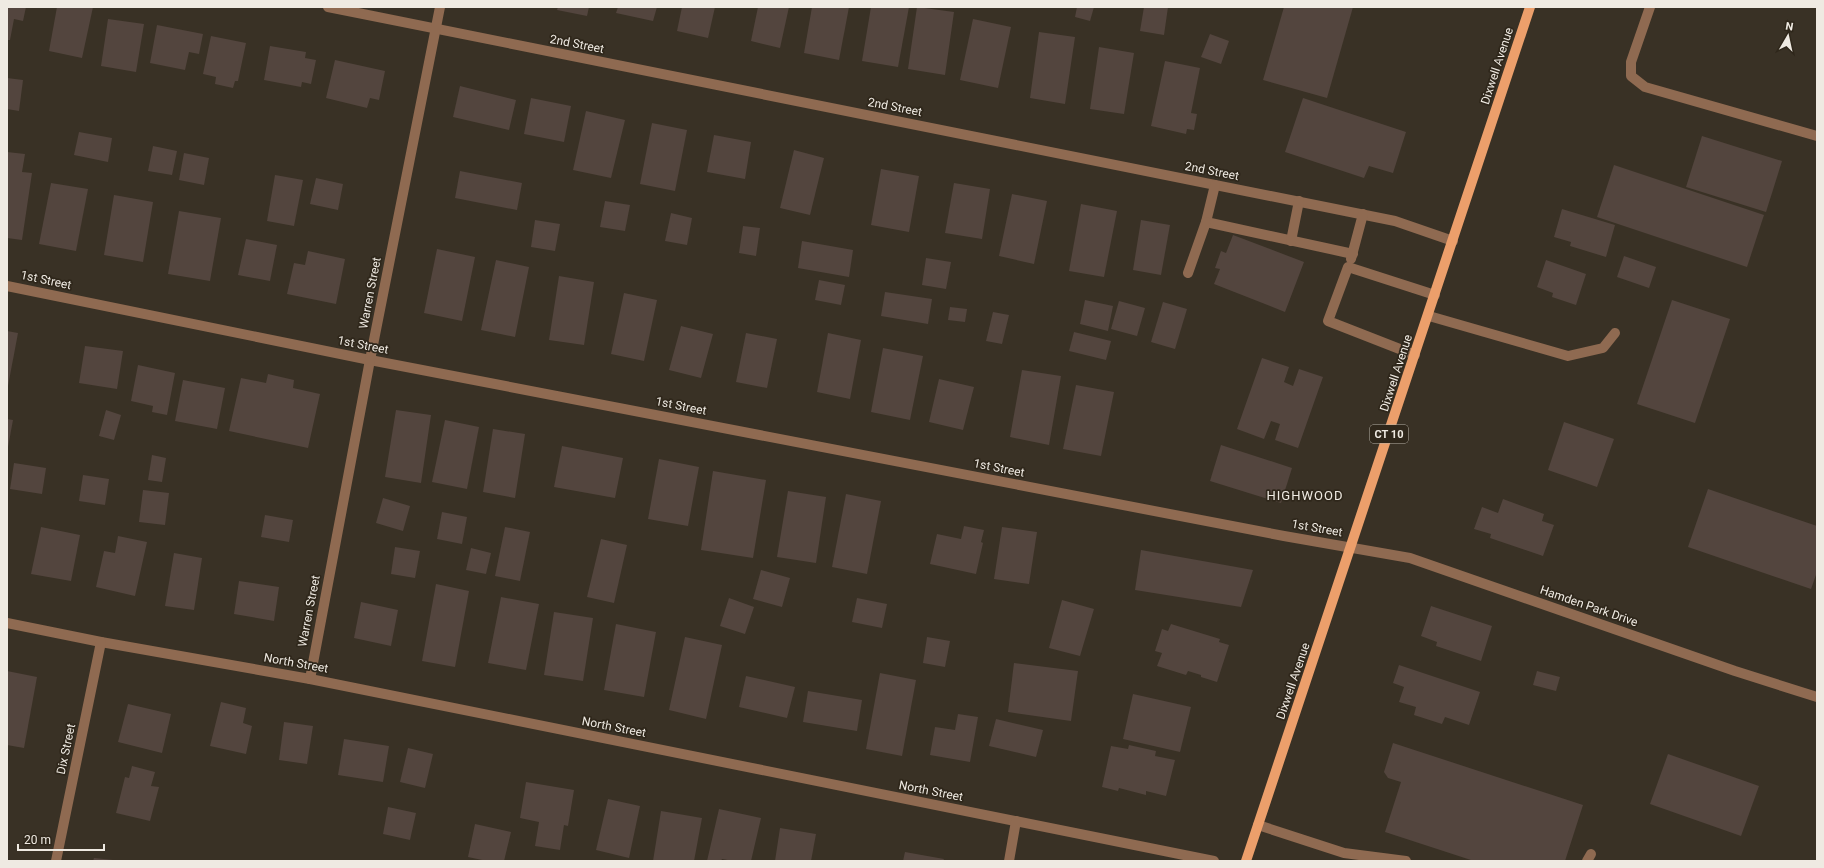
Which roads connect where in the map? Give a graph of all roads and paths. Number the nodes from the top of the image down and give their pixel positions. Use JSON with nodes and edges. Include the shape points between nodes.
{"nodes":[{"id":1,"x":328,"y":7,"type":"edge"},
{"id":2,"x":440,"y":7,"type":"edge"},
{"id":3,"x":1530,"y":7,"type":"edge"},
{"id":4,"x":1650,"y":7,"type":"edge"},
{"id":5,"x":436,"y":29,"type":"junction"},
{"id":6,"x":1817,"y":136,"type":"edge"},
{"id":7,"x":1215,"y":185,"type":"junction"},
{"id":8,"x":1299,"y":201,"type":"junction"},
{"id":9,"x":1363,"y":214,"type":"junction"},
{"id":10,"x":1206,"y":222,"type":"junction"},
{"id":11,"x":1291,"y":241,"type":"junction"},
{"id":12,"x":1453,"y":241,"type":"junction"},
{"id":13,"x":1352,"y":254,"type":"junction"},
{"id":14,"x":1348,"y":267,"type":"junction"},
{"id":15,"x":1188,"y":274,"type":"dead end"},
{"id":16,"x":7,"y":286,"type":"edge"},
{"id":17,"x":1435,"y":295,"type":"junction"},
{"id":18,"x":1428,"y":316,"type":"junction"},
{"id":19,"x":1615,"y":332,"type":"dead end"},
{"id":20,"x":1415,"y":355,"type":"junction"},
{"id":21,"x":370,"y":360,"type":"junction"},
{"id":22,"x":1351,"y":547,"type":"junction"},
{"id":23,"x":7,"y":623,"type":"edge"},
{"id":24,"x":101,"y":642,"type":"junction"},
{"id":25,"x":310,"y":679,"type":"junction"},
{"id":26,"x":1817,"y":697,"type":"edge"},
{"id":27,"x":1016,"y":821,"type":"junction"},
{"id":28,"x":1258,"y":825,"type":"junction"},
{"id":29,"x":56,"y":861,"type":"edge"},
{"id":30,"x":1009,"y":861,"type":"edge"},
{"id":31,"x":1214,"y":861,"type":"edge"},
{"id":32,"x":1246,"y":861,"type":"edge"},
{"id":33,"x":1406,"y":861,"type":"edge"}],
"edges":[{"from":1,"to":5,"type":"street","name":"2nd Street"},
{"from":2,"to":5,"type":"street","name":"Warren Street"},
{"from":3,"to":12,"type":"main road","name":"Dixwell Avenue","number":"CT 10"},
{"from":4,"to":6,"type":"street","via":[[1630,62],[1631,76],[1640,84]]},
{"from":5,"to":7,"type":"street","name":"2nd Street"},
{"from":5,"to":21,"type":"street","name":"Warren Street"},
{"from":7,"to":8,"type":"street","name":"2nd Street"},
{"from":7,"to":10,"type":"street"},
{"from":8,"to":9,"type":"street","name":"2nd Street"},
{"from":8,"to":11,"type":"street"},
{"from":9,"to":12,"type":"street","name":"2nd Street","via":[[1395,221]]},
{"from":9,"to":13,"type":"street"},
{"from":10,"to":11,"type":"street"},
{"from":10,"to":15,"type":"street"},
{"from":11,"to":13,"type":"street"},
{"from":12,"to":17,"type":"main road","name":"Dixwell Avenue","number":"CT 10"},
{"from":13,"to":14,"type":"street"},
{"from":14,"to":17,"type":"street"},
{"from":14,"to":20,"type":"street","via":[[1328,321]]},
{"from":16,"to":21,"type":"street","name":"1st Street"},
{"from":17,"to":18,"type":"main road","name":"Dixwell Avenue","number":"CT 10"},
{"from":18,"to":19,"type":"street","via":[[1568,356],[1603,348]]},
{"from":18,"to":20,"type":"main road","name":"Dixwell Avenue","number":"CT 10"},
{"from":20,"to":22,"type":"main road","name":"Dixwell Avenue","number":"CT 10"},
{"from":21,"to":22,"type":"street","name":"1st Street"},
{"from":21,"to":25,"type":"street","name":"Warren Street"},
{"from":22,"to":26,"type":"street","name":"Hamden Park Drive","via":[[1410,558]]},
{"from":22,"to":28,"type":"main road","name":"Dixwell Avenue","number":"CT 10"},
{"from":23,"to":24,"type":"street","name":"North Street"},
{"from":24,"to":25,"type":"street","name":"North Street"},
{"from":24,"to":29,"type":"street","name":"Dix Street"},
{"from":25,"to":27,"type":"street","name":"North Street"},
{"from":27,"to":30,"type":"street"},
{"from":27,"to":31,"type":"street","name":"North Street"},
{"from":28,"to":32,"type":"main road","name":"Dixwell Avenue","number":"CT 10"},
{"from":28,"to":33,"type":"street","via":[[1344,853]]}]}
